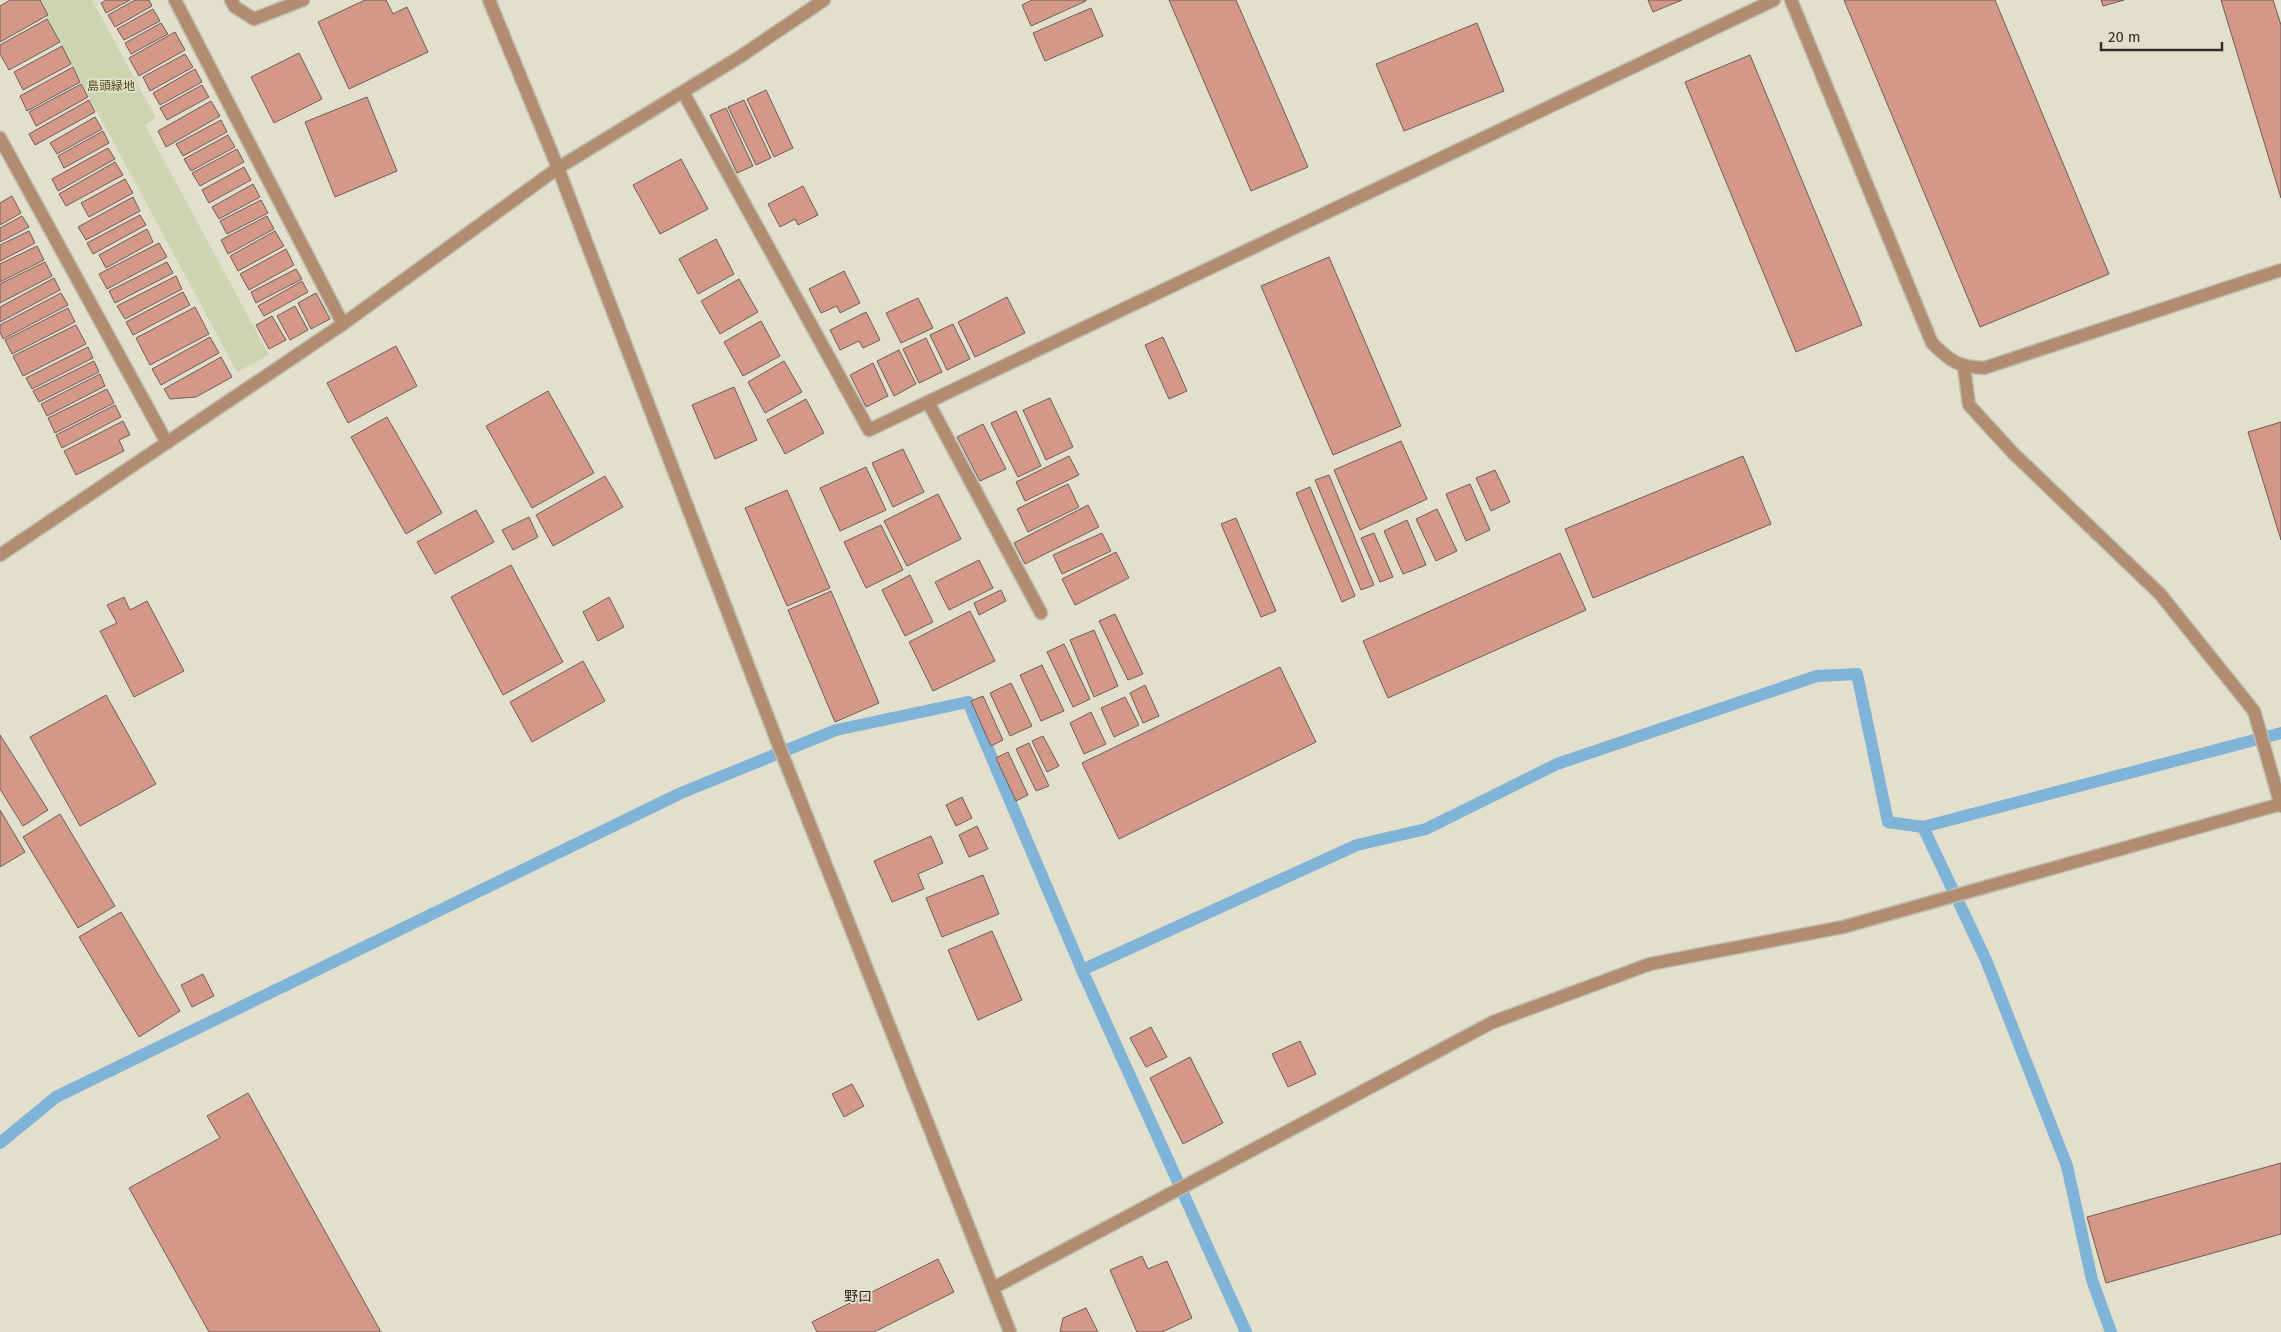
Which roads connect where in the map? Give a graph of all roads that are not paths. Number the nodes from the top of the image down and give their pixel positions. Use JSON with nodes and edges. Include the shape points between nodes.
{"nodes":[{"id":1,"x":175,"y":0,"type":"edge"},
{"id":2,"x":231,"y":0,"type":"edge"},
{"id":3,"x":304,"y":0,"type":"edge"},
{"id":4,"x":489,"y":0,"type":"edge"},
{"id":5,"x":824,"y":0,"type":"edge"},
{"id":6,"x":1774,"y":0,"type":"edge"},
{"id":7,"x":1791,"y":0,"type":"edge"},
{"id":8,"x":683,"y":92,"type":"junction"},
{"id":9,"x":0,"y":138,"type":"edge"},
{"id":10,"x":558,"y":168,"type":"junction"},
{"id":11,"x":2281,"y":270,"type":"edge"},
{"id":12,"x":343,"y":324,"type":"junction"},
{"id":13,"x":1964,"y":367,"type":"junction"},
{"id":14,"x":928,"y":402,"type":"junction"},
{"id":15,"x":167,"y":443,"type":"junction"},
{"id":16,"x":0,"y":555,"type":"edge"},
{"id":17,"x":1041,"y":613,"type":"dead end"},
{"id":18,"x":2281,"y":805,"type":"edge"},
{"id":19,"x":993,"y":1288,"type":"junction"},
{"id":20,"x":1010,"y":1332,"type":"edge"}],
"edges":[{"from":1,"to":12,"type":"street"},
{"from":2,"to":3,"type":"street","via":[[235,7],[254,19]]},
{"from":4,"to":10,"type":"street"},
{"from":5,"to":8,"type":"street"},
{"from":6,"to":14,"type":"street"},
{"from":7,"to":13,"type":"street","via":[[1932,343],[1947,358]]},
{"from":8,"to":10,"type":"street"},
{"from":8,"to":14,"type":"street","via":[[869,430]]},
{"from":9,"to":15,"type":"street"},
{"from":10,"to":12,"type":"street"},
{"from":10,"to":19,"type":"street","via":[[777,741]]},
{"from":11,"to":13,"type":"street","via":[[1984,368]]},
{"from":12,"to":15,"type":"street"},
{"from":13,"to":18,"type":"street","via":[[1969,405],[2013,453],[2160,594],[2254,711]]},
{"from":14,"to":17,"type":"street"},
{"from":15,"to":16,"type":"street"},
{"from":18,"to":19,"type":"street","via":[[1843,928],[1650,964],[1502,1019]]},
{"from":19,"to":20,"type":"street"}]}
